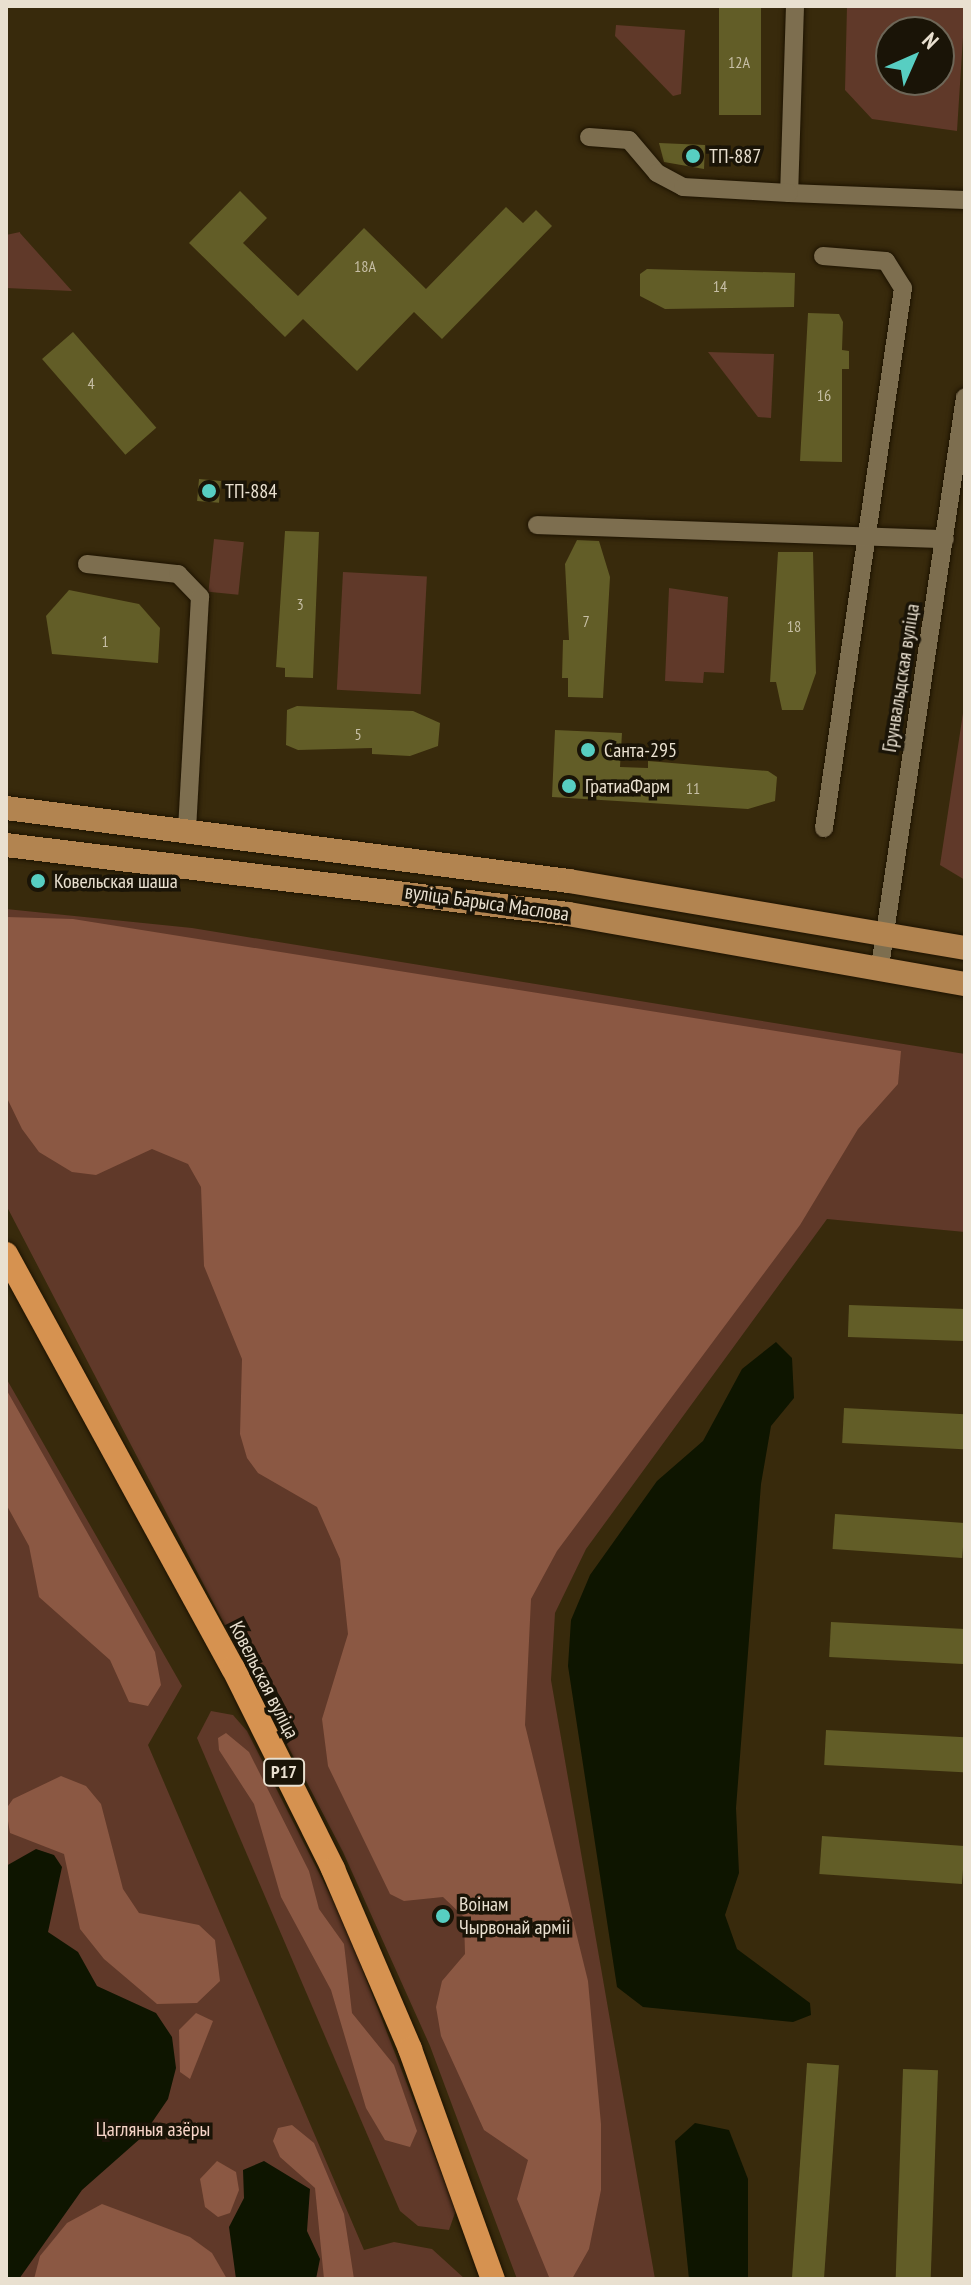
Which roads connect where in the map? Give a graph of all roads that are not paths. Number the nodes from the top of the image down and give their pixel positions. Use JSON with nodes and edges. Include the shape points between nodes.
{"nodes":[{"id":1,"x":795,"y":6,"type":"edge"},
{"id":2,"x":589,"y":137,"type":"dead end"},
{"id":3,"x":789,"y":193,"type":"junction"},
{"id":4,"x":965,"y":200,"type":"edge"},
{"id":5,"x":823,"y":256,"type":"dead end"},
{"id":6,"x":965,"y":397,"type":"edge"},
{"id":7,"x":537,"y":525,"type":"dead end"},
{"id":8,"x":868,"y":535,"type":"junction"},
{"id":9,"x":945,"y":539,"type":"junction"},
{"id":10,"x":87,"y":564,"type":"dead end"},
{"id":11,"x":6,"y":808,"type":"edge"},
{"id":12,"x":187,"y":827,"type":"junction"},
{"id":13,"x":824,"y":828,"type":"dead end"},
{"id":14,"x":6,"y":845,"type":"edge"},
{"id":15,"x":884,"y":932,"type":"junction"},
{"id":16,"x":965,"y":948,"type":"edge"},
{"id":17,"x":880,"y":966,"type":"junction"},
{"id":18,"x":965,"y":984,"type":"edge"},
{"id":19,"x":6,"y":1242,"type":"edge"},
{"id":20,"x":6,"y":1254,"type":"edge"},
{"id":21,"x":26,"y":1287,"type":"junction"},
{"id":22,"x":493,"y":2279,"type":"edge"}],
"edges":[{"from":1,"to":3,"type":"street"},
{"from":2,"to":3,"type":"street","via":[[629,140],[657,173],[683,187]]},
{"from":3,"to":4,"type":"street"},
{"from":5,"to":8,"type":"street","via":[[886,261],[903,288]]},
{"from":6,"to":9,"type":"street","name":"Грунвальдская вуліца"},
{"from":7,"to":8,"type":"street"},
{"from":8,"to":9,"type":"street"},
{"from":8,"to":13,"type":"street"},
{"from":9,"to":15,"type":"street","name":"Грунвальдская вуліца"},
{"from":10,"to":12,"type":"street","via":[[178,574],[200,597]]},
{"from":11,"to":12,"type":"main road","name":"вуліца Барыса Маслова"},
{"from":12,"to":15,"type":"main road","name":"вуліца Барыса Маслова"},
{"from":14,"to":17,"type":"main road","name":"вуліца Барыса Маслова","via":[[568,914]]},
{"from":15,"to":16,"type":"main road","name":"вуліца Барыса Маслова"},
{"from":15,"to":17,"type":"street","name":"Грунвальдская вуліца"},
{"from":17,"to":18,"type":"main road","name":"вуліца Барыса Маслова"},
{"from":19,"to":21,"type":"highway","number":"Р17"},
{"from":20,"to":21,"type":"highway","name":"Ковельская вуліца","number":"Р17"},
{"from":21,"to":22,"type":"highway","name":"Ковельская вуліца","number":"Р17","via":[[333,1869],[404,2034]]}]}
